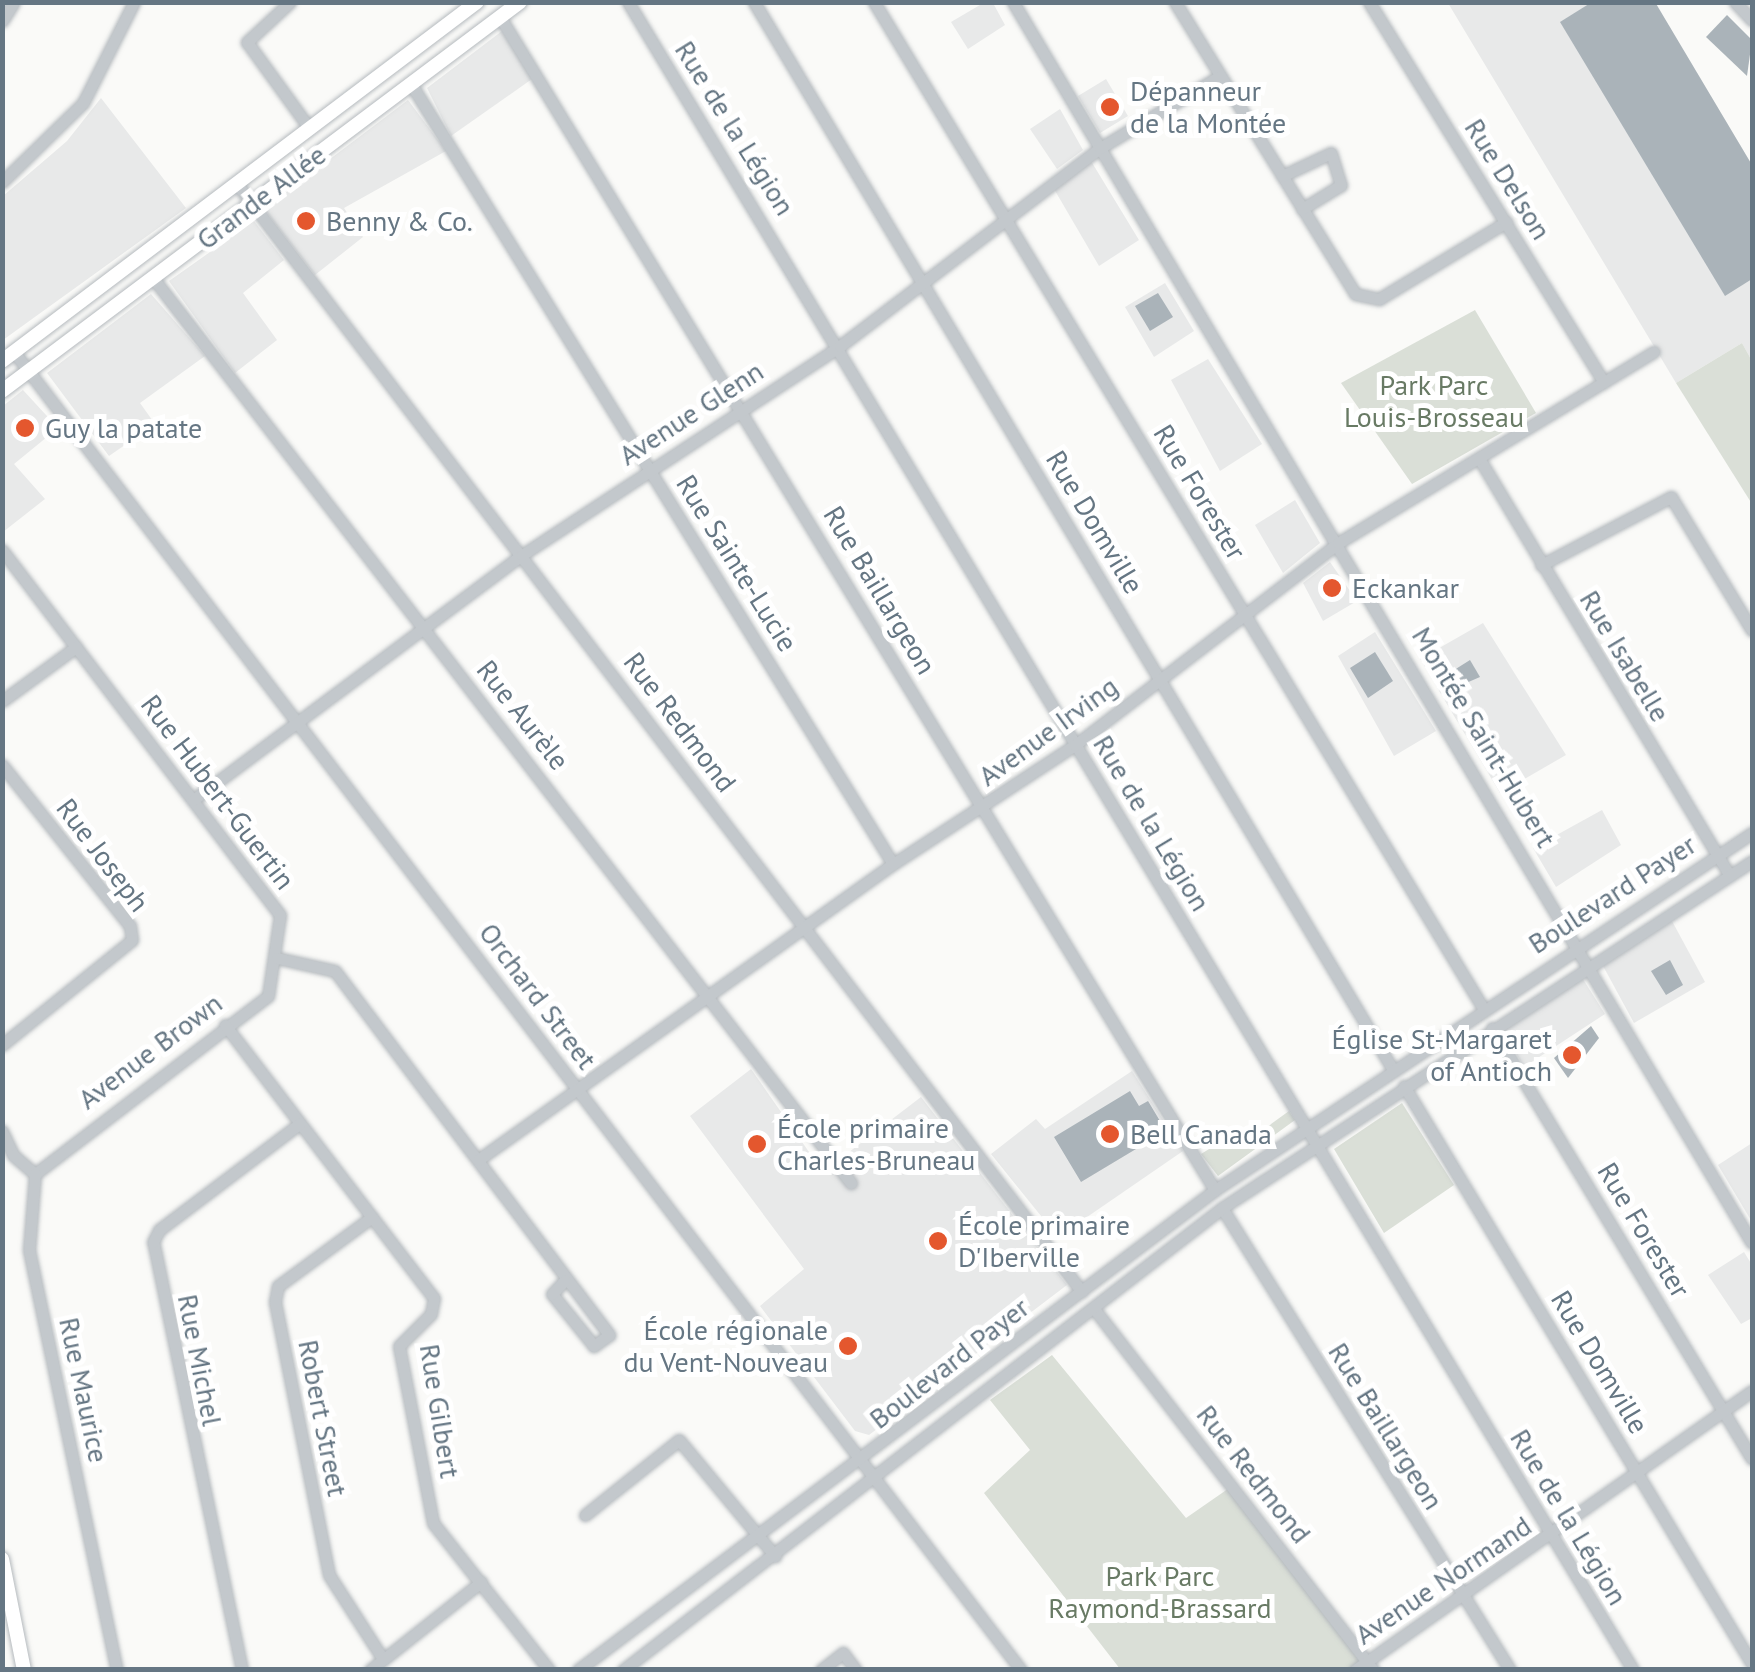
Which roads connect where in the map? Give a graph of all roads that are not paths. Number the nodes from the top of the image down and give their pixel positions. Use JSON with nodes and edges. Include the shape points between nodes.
{"nodes":[{"id":1,"x":14,"y":2,"type":"edge"},
{"id":2,"x":134,"y":2,"type":"edge"},
{"id":3,"x":290,"y":2,"type":"edge"},
{"id":4,"x":477,"y":2,"type":"edge"},
{"id":5,"x":520,"y":2,"type":"edge"},
{"id":6,"x":628,"y":2,"type":"edge"},
{"id":7,"x":754,"y":2,"type":"edge"},
{"id":8,"x":874,"y":2,"type":"edge"},
{"id":9,"x":1014,"y":2,"type":"edge"},
{"id":10,"x":1175,"y":2,"type":"edge"},
{"id":11,"x":1369,"y":2,"type":"edge"},
{"id":12,"x":1735,"y":2,"type":"edge"},
{"id":13,"x":500,"y":17,"type":"junction"},
{"id":14,"x":1752,"y":20,"type":"edge"},
{"id":15,"x":2,"y":22,"type":"edge"},
{"id":16,"x":1220,"y":76,"type":"junction"},
{"id":17,"x":412,"y":84,"type":"junction"},
{"id":18,"x":310,"y":129,"type":"junction"},
{"id":19,"x":1100,"y":148,"type":"junction"},
{"id":20,"x":1282,"y":176,"type":"junction"},
{"id":21,"x":2,"y":182,"type":"edge"},
{"id":22,"x":236,"y":184,"type":"junction"},
{"id":23,"x":251,"y":204,"type":"junction"},
{"id":24,"x":1302,"y":209,"type":"junction"},
{"id":25,"x":1006,"y":217,"type":"junction"},
{"id":26,"x":1506,"y":222,"type":"junction"},
{"id":27,"x":153,"y":278,"type":"junction"},
{"id":28,"x":920,"y":284,"type":"junction"},
{"id":29,"x":840,"y":346,"type":"junction"},
{"id":30,"x":1654,"y":352,"type":"dead end"},
{"id":31,"x":8,"y":356,"type":"edge"},
{"id":32,"x":29,"y":372,"type":"junction"},
{"id":33,"x":1604,"y":382,"type":"junction"},
{"id":34,"x":2,"y":391,"type":"edge"},
{"id":35,"x":742,"y":412,"type":"junction"},
{"id":36,"x":1480,"y":460,"type":"junction"},
{"id":37,"x":649,"y":469,"type":"junction"},
{"id":38,"x":1338,"y":543,"type":"junction"},
{"id":39,"x":2,"y":550,"type":"edge"},
{"id":40,"x":522,"y":556,"type":"junction"},
{"id":41,"x":1541,"y":565,"type":"junction"},
{"id":42,"x":1245,"y":615,"type":"junction"},
{"id":43,"x":424,"y":627,"type":"junction"},
{"id":44,"x":1752,"y":630,"type":"edge"},
{"id":45,"x":76,"y":647,"type":"junction"},
{"id":46,"x":1160,"y":678,"type":"junction"},
{"id":47,"x":2,"y":701,"type":"edge"},
{"id":48,"x":301,"y":721,"type":"junction"},
{"id":49,"x":1076,"y":745,"type":"junction"},
{"id":50,"x":2,"y":765,"type":"edge"},
{"id":51,"x":193,"y":800,"type":"junction"},
{"id":52,"x":984,"y":808,"type":"junction"},
{"id":53,"x":1752,"y":833,"type":"edge"},
{"id":54,"x":1716,"y":857,"type":"junction"},
{"id":55,"x":1752,"y":861,"type":"edge"},
{"id":56,"x":893,"y":864,"type":"junction"},
{"id":57,"x":1730,"y":876,"type":"junction"},
{"id":58,"x":806,"y":928,"type":"junction"},
{"id":59,"x":1580,"y":944,"type":"junction"},
{"id":60,"x":277,"y":958,"type":"junction"},
{"id":61,"x":1590,"y":961,"type":"junction"},
{"id":62,"x":710,"y":998,"type":"junction"},
{"id":63,"x":1483,"y":1008,"type":"junction"},
{"id":64,"x":225,"y":1025,"type":"junction"},
{"id":65,"x":1492,"y":1028,"type":"junction"},
{"id":66,"x":2,"y":1045,"type":"edge"},
{"id":67,"x":1392,"y":1068,"type":"junction"},
{"id":68,"x":1404,"y":1086,"type":"junction"},
{"id":69,"x":577,"y":1089,"type":"junction"},
{"id":70,"x":299,"y":1124,"type":"junction"},
{"id":71,"x":1308,"y":1126,"type":"junction"},
{"id":72,"x":2,"y":1131,"type":"edge"},
{"id":73,"x":1316,"y":1143,"type":"junction"},
{"id":74,"x":478,"y":1160,"type":"junction"},
{"id":75,"x":35,"y":1174,"type":"junction"},
{"id":76,"x":851,"y":1184,"type":"dead end"},
{"id":77,"x":1215,"y":1190,"type":"junction"},
{"id":78,"x":1222,"y":1208,"type":"junction"},
{"id":79,"x":372,"y":1218,"type":"junction"},
{"id":80,"x":1752,"y":1243,"type":"edge"},
{"id":81,"x":565,"y":1280,"type":"junction"},
{"id":82,"x":1082,"y":1292,"type":"junction"},
{"id":83,"x":1094,"y":1310,"type":"junction"},
{"id":84,"x":1752,"y":1391,"type":"edge"},
{"id":85,"x":1724,"y":1412,"type":"junction"},
{"id":86,"x":1752,"y":1459,"type":"edge"},
{"id":87,"x":860,"y":1463,"type":"junction"},
{"id":88,"x":1639,"y":1476,"type":"junction"},
{"id":89,"x":876,"y":1481,"type":"junction"},
{"id":90,"x":585,"y":1515,"type":"dead end"},
{"id":91,"x":757,"y":1538,"type":"junction"},
{"id":92,"x":1552,"y":1538,"type":"junction"},
{"id":93,"x":775,"y":1556,"type":"junction"},
{"id":94,"x":2,"y":1559,"type":"edge"},
{"id":95,"x":481,"y":1582,"type":"junction"},
{"id":96,"x":1463,"y":1598,"type":"junction"},
{"id":97,"x":383,"y":1658,"type":"junction"},
{"id":98,"x":1752,"y":1664,"type":"edge"},
{"id":99,"x":1370,"y":1665,"type":"edge"},
{"id":100,"x":24,"y":1670,"type":"edge"},
{"id":101,"x":117,"y":1670,"type":"edge"},
{"id":102,"x":242,"y":1670,"type":"edge"},
{"id":103,"x":370,"y":1670,"type":"edge"},
{"id":104,"x":549,"y":1670,"type":"edge"},
{"id":105,"x":578,"y":1670,"type":"edge"},
{"id":106,"x":622,"y":1670,"type":"edge"},
{"id":107,"x":821,"y":1670,"type":"edge"},
{"id":108,"x":856,"y":1670,"type":"edge"},
{"id":109,"x":1021,"y":1670,"type":"edge"},
{"id":110,"x":1355,"y":1670,"type":"edge"},
{"id":111,"x":1510,"y":1670,"type":"edge"},
{"id":112,"x":1633,"y":1670,"type":"edge"}],
"edges":[{"from":1,"to":15,"type":"street"},
{"from":2,"to":21,"type":"street","via":[[83,103]]},
{"from":3,"to":18,"type":"street","via":[[248,42]]},
{"from":4,"to":18,"type":"main road","name":"Grande Allée"},
{"from":5,"to":13,"type":"main road","name":"Grande Allée"},
{"from":6,"to":29,"type":"street","name":"Rue de la Légion"},
{"from":7,"to":28,"type":"street","name":"Rue Domville"},
{"from":8,"to":25,"type":"street","name":"Rue Forester"},
{"from":9,"to":19,"type":"street","name":"Montée Saint-Hubert"},
{"from":10,"to":16,"type":"street"},
{"from":11,"to":26,"type":"street","name":"Rue Delson"},
{"from":12,"to":14,"type":"street"},
{"from":13,"to":17,"type":"main road","name":"Grande Allée"},
{"from":13,"to":35,"type":"street","name":"Rue Baillargeon"},
{"from":16,"to":19,"type":"street","name":"Avenue Glenn"},
{"from":16,"to":20,"type":"street"},
{"from":17,"to":23,"type":"main road","name":"Grande Allée"},
{"from":17,"to":37,"type":"street","name":"Rue Sainte-Lucie"},
{"from":18,"to":22,"type":"main road","name":"Grande Allée"},
{"from":19,"to":25,"type":"street","name":"Avenue Glenn"},
{"from":19,"to":38,"type":"street","name":"Montée Saint-Hubert"},
{"from":20,"to":24,"type":"street"},
{"from":20,"to":24,"type":"street","via":[[1331,153],[1341,185]]},
{"from":22,"to":23,"type":"street","name":"Rue Redmond"},
{"from":22,"to":31,"type":"main road","name":"Grande Allée"},
{"from":23,"to":27,"type":"main road","name":"Grande Allée"},
{"from":23,"to":40,"type":"street","name":"Rue Redmond"},
{"from":24,"to":26,"type":"street","via":[[1355,294],[1378,299]]},
{"from":25,"to":28,"type":"street","name":"Avenue Glenn"},
{"from":25,"to":42,"type":"street","name":"Rue Forester"},
{"from":26,"to":33,"type":"street","name":"Rue Delson"},
{"from":27,"to":32,"type":"main road","name":"Grande Allée"},
{"from":27,"to":43,"type":"street","name":"Rue Aurèle"},
{"from":28,"to":29,"type":"street","name":"Avenue Glenn"},
{"from":28,"to":46,"type":"street","name":"Rue Domville"},
{"from":29,"to":35,"type":"street","name":"Avenue Glenn"},
{"from":29,"to":49,"type":"street","name":"Rue de la Légion"},
{"from":30,"to":33,"type":"street","name":"Avenue Irving"},
{"from":31,"to":32,"type":"street","name":"Orchard Street"},
{"from":32,"to":34,"type":"main road","name":"Grande Allée"},
{"from":32,"to":48,"type":"street","name":"Orchard Street"},
{"from":33,"to":36,"type":"street","name":"Avenue Irving"},
{"from":35,"to":37,"type":"street","name":"Avenue Glenn"},
{"from":35,"to":52,"type":"street","name":"Rue Baillargeon"},
{"from":36,"to":38,"type":"street","name":"Avenue Irving"},
{"from":36,"to":41,"type":"street","name":"Rue Isabelle"},
{"from":37,"to":40,"type":"street","name":"Avenue Glenn"},
{"from":37,"to":56,"type":"street","name":"Rue Sainte-Lucie"},
{"from":38,"to":42,"type":"street","name":"Avenue Irving"},
{"from":38,"to":59,"type":"street","name":"Montée Saint-Hubert"},
{"from":39,"to":45,"type":"street","name":"Rue Hubert-Guertin"},
{"from":40,"to":43,"type":"street","name":"Avenue Glenn"},
{"from":40,"to":58,"type":"street","name":"Rue Redmond"},
{"from":41,"to":44,"type":"street","via":[[1671,497]]},
{"from":41,"to":54,"type":"street","name":"Rue Isabelle"},
{"from":42,"to":46,"type":"street","name":"Avenue Irving"},
{"from":42,"to":63,"type":"street","name":"Rue Forester"},
{"from":43,"to":48,"type":"street","name":"Avenue Glenn"},
{"from":43,"to":62,"type":"street","name":"Rue Aurèle"},
{"from":45,"to":47,"type":"street"},
{"from":45,"to":51,"type":"street","name":"Rue Hubert-Guertin"},
{"from":46,"to":49,"type":"street","name":"Avenue Irving"},
{"from":46,"to":67,"type":"street","name":"Rue Domville"},
{"from":48,"to":51,"type":"street","name":"Avenue Glenn"},
{"from":48,"to":69,"type":"street","name":"Orchard Street"},
{"from":49,"to":52,"type":"street","name":"Avenue Irving"},
{"from":49,"to":71,"type":"street","name":"Rue de la Légion"},
{"from":50,"to":66,"type":"street","name":"Rue Joseph","via":[[130,926],[132,940]]},
{"from":51,"to":60,"type":"street","name":"Rue Hubert-Guertin","via":[[280,915]]},
{"from":52,"to":56,"type":"street","name":"Avenue Irving"},
{"from":52,"to":77,"type":"street","name":"Rue Baillargeon"},
{"from":53,"to":54,"type":"street","name":"Boulevard Payer"},
{"from":54,"to":57,"type":"street","name":"Rue Isabelle"},
{"from":54,"to":59,"type":"street","name":"Boulevard Payer"},
{"from":55,"to":57,"type":"street","name":"Boulevard Payer"},
{"from":56,"to":58,"type":"street","name":"Avenue Irving"},
{"from":57,"to":61,"type":"street","name":"Boulevard Payer"},
{"from":58,"to":62,"type":"street","name":"Avenue Irving"},
{"from":58,"to":82,"type":"street","name":"Rue Redmond"},
{"from":59,"to":61,"type":"street","name":"Montée Saint-Hubert"},
{"from":59,"to":63,"type":"street","name":"Boulevard Payer"},
{"from":60,"to":64,"type":"street","name":"Avenue Brown","via":[[268,996]]},
{"from":60,"to":74,"type":"street","via":[[335,971]]},
{"from":61,"to":65,"type":"street","name":"Boulevard Payer"},
{"from":61,"to":80,"type":"street","name":"Montée Saint-Hubert"},
{"from":62,"to":69,"type":"street","name":"Avenue Irving"},
{"from":62,"to":76,"type":"street","name":"Rue Aurèle"},
{"from":63,"to":67,"type":"street","name":"Boulevard Payer"},
{"from":64,"to":70,"type":"street","name":"Rue Gilbert"},
{"from":64,"to":75,"type":"street","name":"Avenue Brown"},
{"from":65,"to":68,"type":"street","name":"Boulevard Payer"},
{"from":65,"to":85,"type":"street","name":"Rue Forester"},
{"from":67,"to":71,"type":"street","name":"Boulevard Payer"},
{"from":68,"to":73,"type":"street","name":"Boulevard Payer"},
{"from":68,"to":88,"type":"street","name":"Rue Domville"},
{"from":69,"to":74,"type":"street","name":"Avenue Irving"},
{"from":69,"to":87,"type":"street","name":"Orchard Street"},
{"from":70,"to":79,"type":"street","name":"Rue Gilbert"},
{"from":70,"to":102,"type":"street","name":"Rue Michel","via":[[158,1230],[153,1242]]},
{"from":71,"to":73,"type":"street","name":"Rue de la Légion"},
{"from":71,"to":77,"type":"street","name":"Boulevard Payer"},
{"from":72,"to":75,"type":"street","via":[[13,1155]]},
{"from":73,"to":78,"type":"street","name":"Boulevard Payer"},
{"from":73,"to":92,"type":"street","name":"Rue de la Légion"},
{"from":74,"to":81,"type":"street"},
{"from":75,"to":101,"type":"street","name":"Rue Maurice","via":[[29,1250]]},
{"from":77,"to":82,"type":"street","name":"Boulevard Payer"},
{"from":78,"to":83,"type":"street","name":"Boulevard Payer"},
{"from":78,"to":96,"type":"street","name":"Rue Baillargeon"},
{"from":79,"to":95,"type":"street","name":"Rue Gilbert","via":[[434,1298],[430,1314],[399,1346],[432,1523]]},
{"from":79,"to":97,"type":"street","name":"Robert Street","via":[[278,1286],[274,1302],[329,1575]]},
{"from":81,"to":81,"type":"street","via":[[609,1335],[594,1346],[552,1294]]},
{"from":82,"to":87,"type":"street","name":"Boulevard Payer"},
{"from":83,"to":89,"type":"street","name":"Boulevard Payer"},
{"from":83,"to":99,"type":"street","name":"Rue Redmond"},
{"from":84,"to":85,"type":"street","name":"Avenue Normand"},
{"from":85,"to":86,"type":"street","name":"Rue Forester"},
{"from":85,"to":88,"type":"street","name":"Avenue Normand"},
{"from":87,"to":89,"type":"street","name":"Orchard Street"},
{"from":87,"to":91,"type":"street","name":"Boulevard Payer"},
{"from":88,"to":92,"type":"street","name":"Avenue Normand"},
{"from":88,"to":98,"type":"street","name":"Rue Domville"},
{"from":89,"to":93,"type":"street","name":"Boulevard Payer"},
{"from":89,"to":109,"type":"street","name":"Orchard Street"},
{"from":90,"to":91,"type":"street","via":[[679,1440]]},
{"from":91,"to":93,"type":"street"},
{"from":91,"to":105,"type":"street","name":"Boulevard Payer"},
{"from":92,"to":96,"type":"street","name":"Avenue Normand"},
{"from":92,"to":112,"type":"street","name":"Rue de la Légion"},
{"from":93,"to":106,"type":"street","name":"Boulevard Payer"},
{"from":94,"to":100,"type":"main road"},
{"from":95,"to":97,"type":"street"},
{"from":95,"to":104,"type":"street","name":"Rue Gilbert"},
{"from":96,"to":99,"type":"street","name":"Avenue Normand"},
{"from":96,"to":111,"type":"street","name":"Rue Baillargeon"},
{"from":97,"to":103,"type":"street"},
{"from":99,"to":110,"type":"street","name":"Avenue Normand"},
{"from":107,"to":108,"type":"street","via":[[842,1653]]}]}
